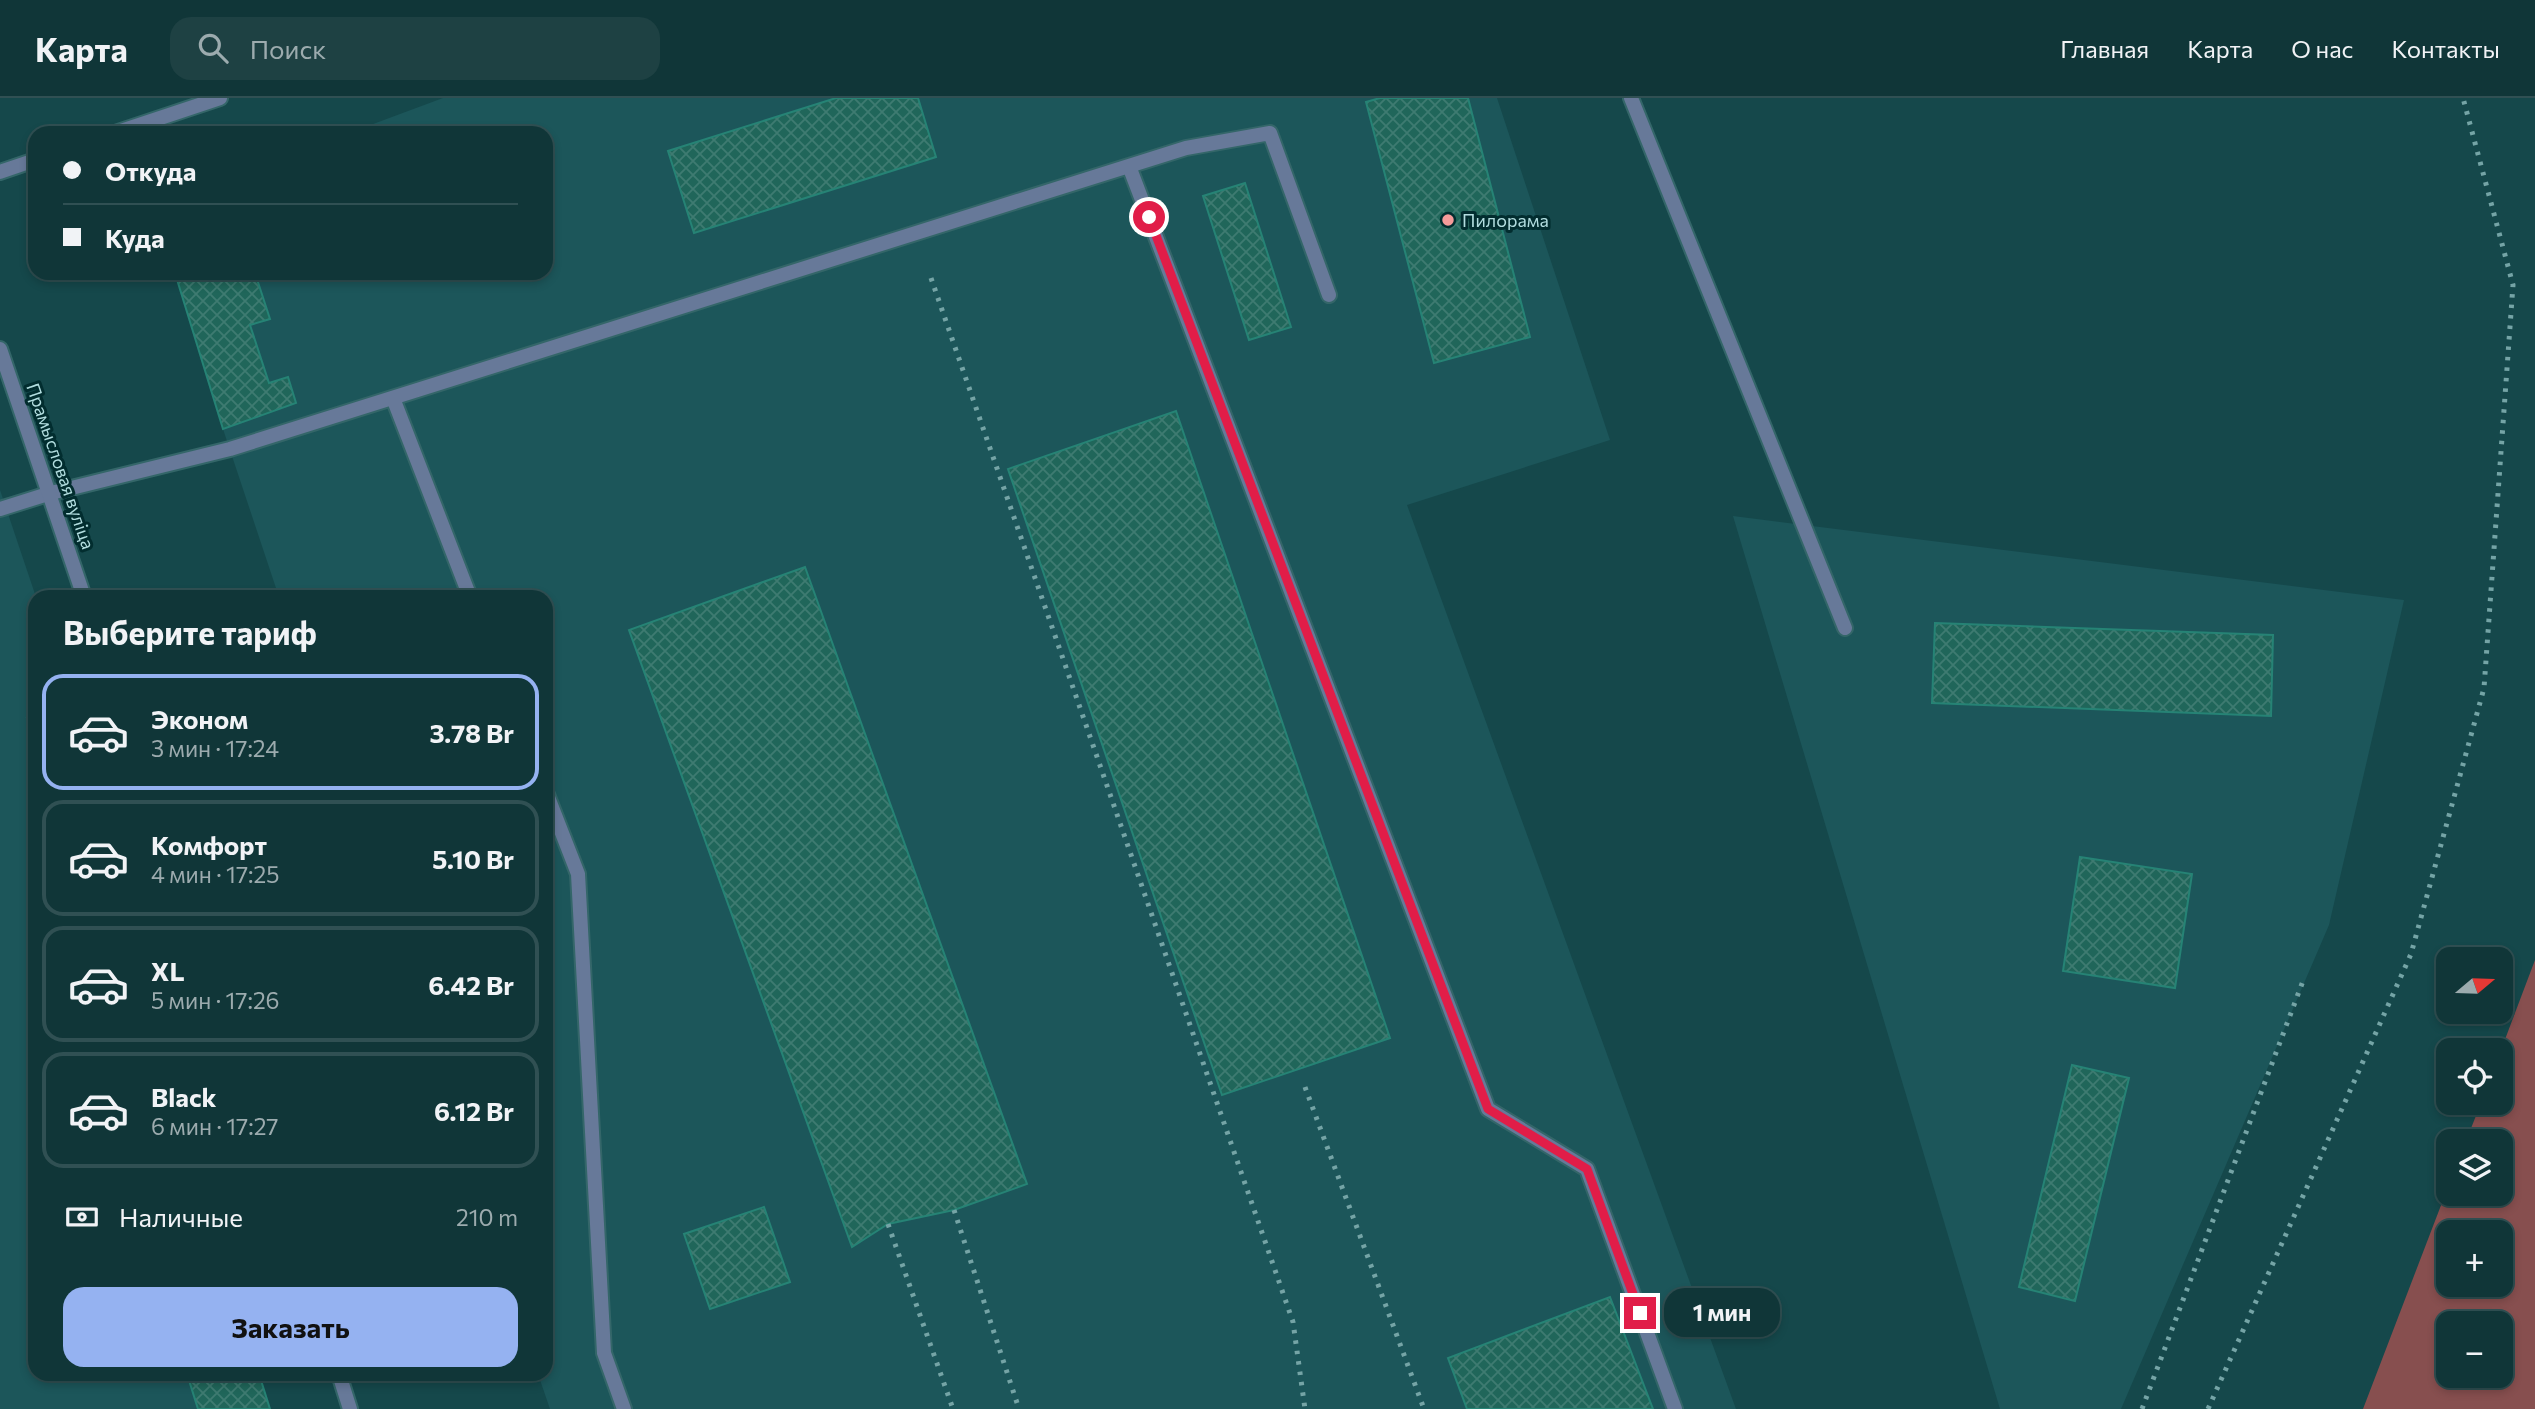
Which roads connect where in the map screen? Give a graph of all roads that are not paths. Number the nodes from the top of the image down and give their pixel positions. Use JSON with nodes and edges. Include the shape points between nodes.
{"nodes":[{"id":1,"x":220,"y":98,"type":"edge"},
{"id":2,"x":1631,"y":98,"type":"edge"},
{"id":3,"x":136,"y":126,"type":"edge"},
{"id":4,"x":28,"y":162,"type":"edge"},
{"id":5,"x":1129,"y":166,"type":"junction"},
{"id":6,"x":0,"y":172,"type":"edge"},
{"id":7,"x":1329,"y":295,"type":"dead end"},
{"id":8,"x":0,"y":349,"type":"edge"},
{"id":9,"x":393,"y":398,"type":"junction"},
{"id":10,"x":51,"y":494,"type":"junction"},
{"id":11,"x":0,"y":509,"type":"edge"},
{"id":12,"x":82,"y":590,"type":"edge"},
{"id":13,"x":467,"y":590,"type":"edge"},
{"id":14,"x":1844,"y":628,"type":"dead end"},
{"id":15,"x":553,"y":810,"type":"edge"},
{"id":16,"x":341,"y":1381,"type":"edge"},
{"id":17,"x":350,"y":1409,"type":"edge"},
{"id":18,"x":624,"y":1409,"type":"edge"},
{"id":19,"x":1675,"y":1409,"type":"edge"}],
"edges":[{"from":1,"to":3,"type":"street"},
{"from":2,"to":14,"type":"street"},
{"from":4,"to":6,"type":"street"},
{"from":5,"to":7,"type":"street","via":[[1186,148],[1269,133]]},
{"from":5,"to":9,"type":"street"},
{"from":5,"to":19,"type":"street","via":[[1488,1109],[1587,1169]]},
{"from":8,"to":10,"type":"street","name":"Прамысловая вуліца"},
{"from":9,"to":10,"type":"street","via":[[230,450]]},
{"from":9,"to":13,"type":"street"},
{"from":10,"to":11,"type":"street"},
{"from":10,"to":12,"type":"street","name":"Прамысловая вуліца"},
{"from":15,"to":18,"type":"street","via":[[578,874],[604,1353]]},
{"from":16,"to":17,"type":"street"}]}
